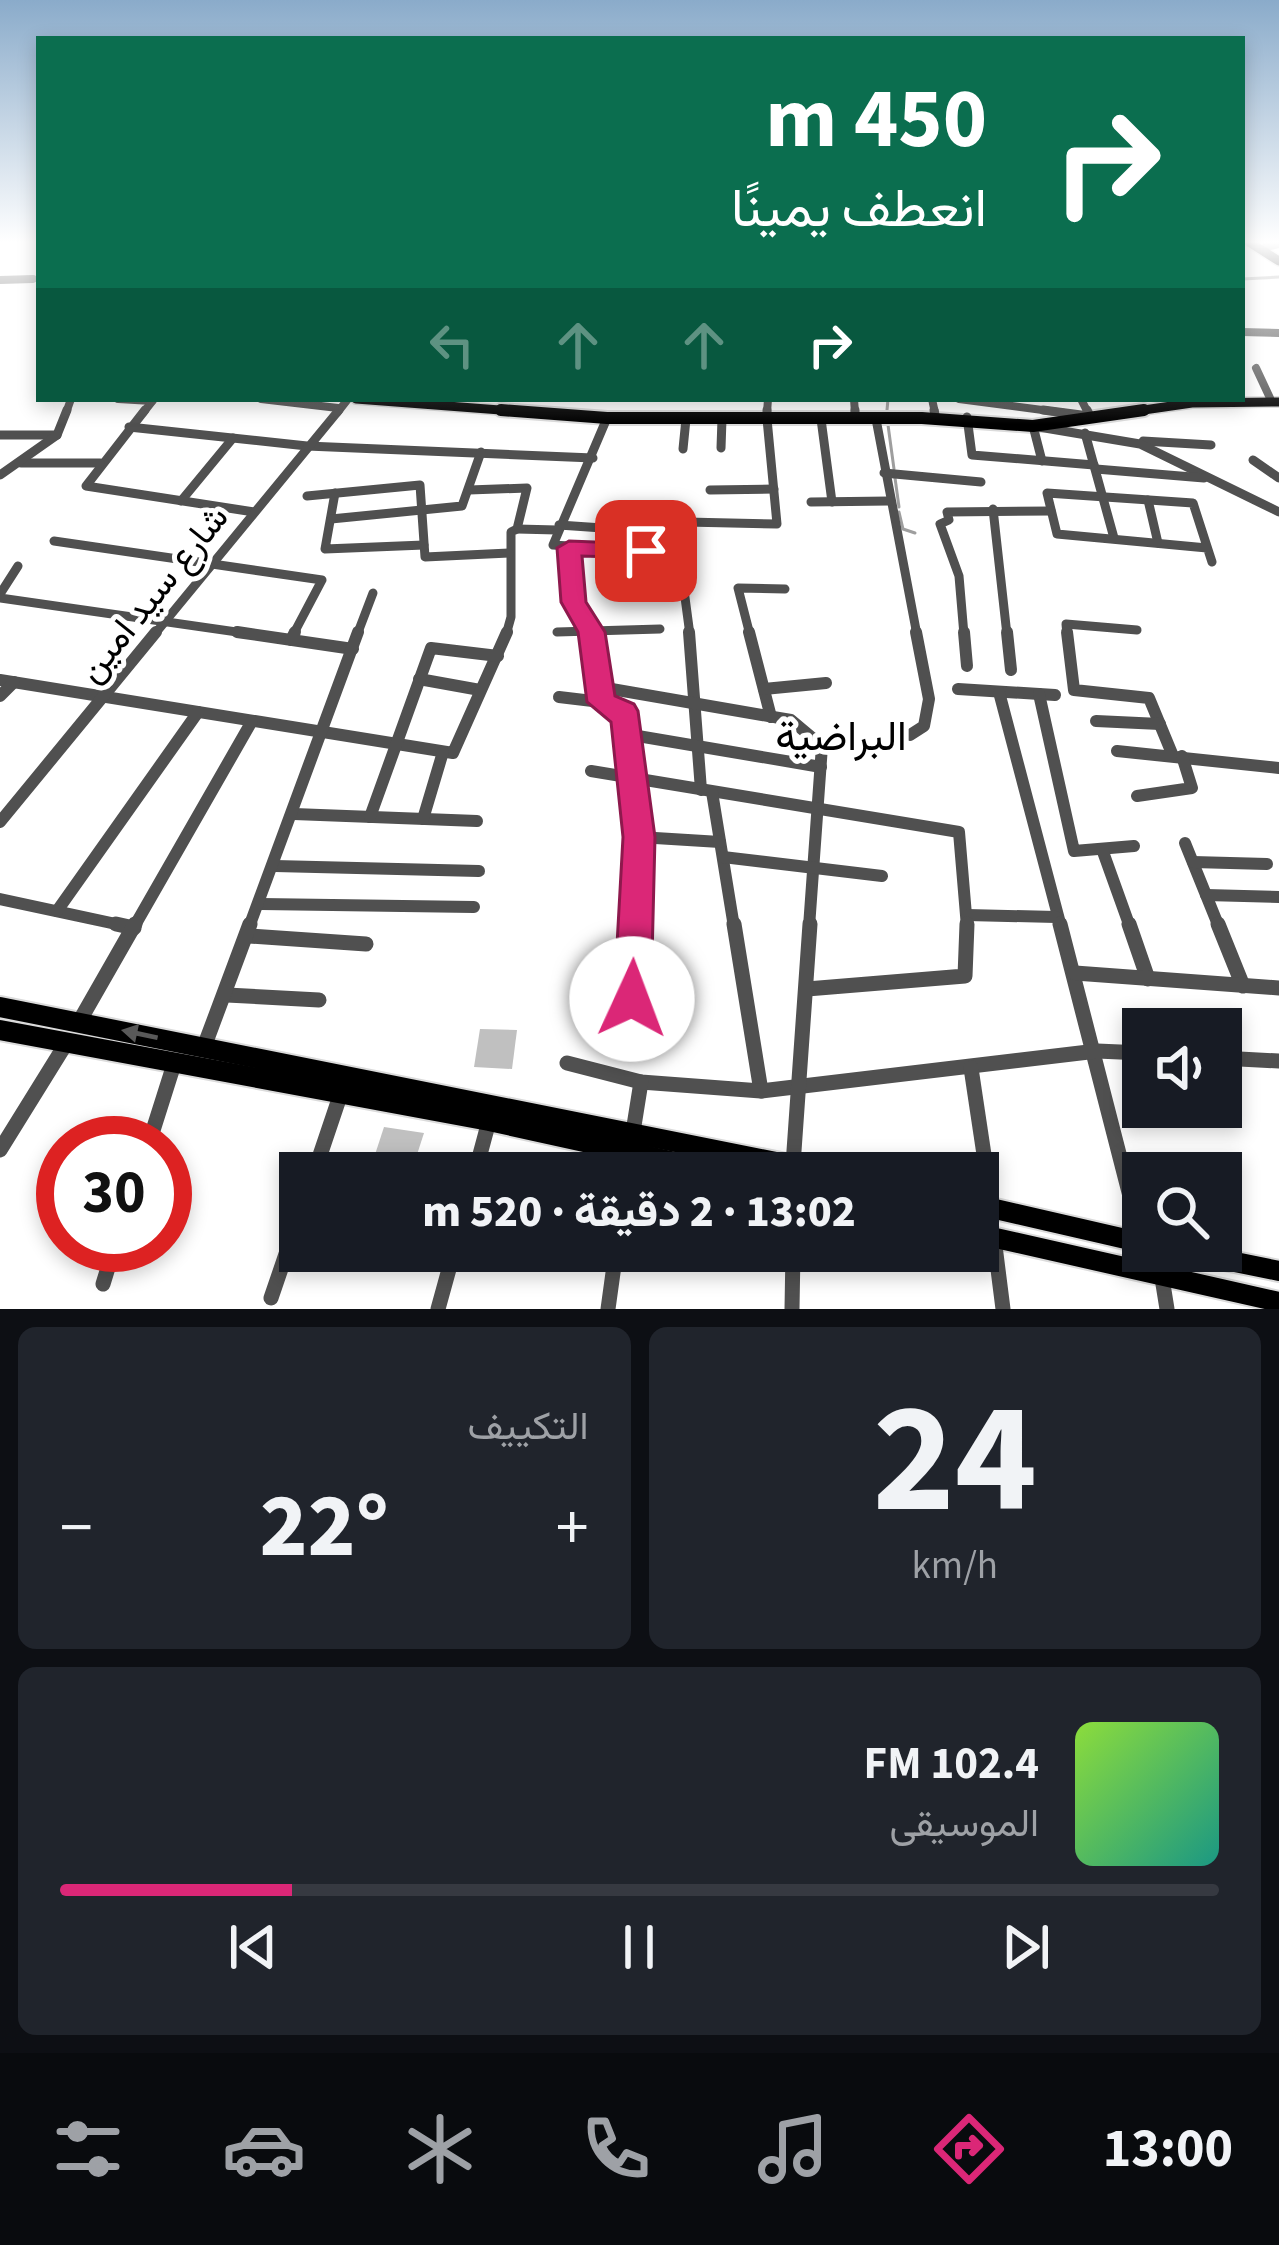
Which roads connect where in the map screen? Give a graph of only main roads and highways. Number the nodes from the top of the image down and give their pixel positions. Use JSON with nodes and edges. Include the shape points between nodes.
{"nodes":[{"id":1,"x":1245,"y":398,"type":"edge"},
{"id":2,"x":1276,"y":400,"type":"edge"},
{"id":3,"x":1245,"y":401,"type":"edge"},
{"id":4,"x":347,"y":402,"type":"edge"},
{"id":5,"x":422,"y":402,"type":"edge"},
{"id":6,"x":1176,"y":402,"type":"edge"},
{"id":7,"x":1228,"y":402,"type":"edge"},
{"id":8,"x":531,"y":405,"type":"edge"},
{"id":9,"x":1155,"y":405,"type":"junction"},
{"id":10,"x":488,"y":408,"type":"junction"},
{"id":11,"x":767,"y":417,"type":"junction"},
{"id":12,"x":967,"y":419,"type":"junction"},
{"id":13,"x":0,"y":1007,"type":"edge"},
{"id":14,"x":80,"y":1022,"type":"junction"},
{"id":15,"x":0,"y":1030,"type":"edge"},
{"id":16,"x":67,"y":1042,"type":"junction"},
{"id":17,"x":631,"y":1141,"type":"junction"},
{"id":18,"x":663,"y":1152,"type":"edge"},
{"id":19,"x":705,"y":1152,"type":"edge"},
{"id":20,"x":999,"y":1209,"type":"edge"},
{"id":21,"x":1068,"y":1226,"type":"junction"},
{"id":22,"x":1122,"y":1238,"type":"edge"},
{"id":23,"x":999,"y":1239,"type":"edge"},
{"id":24,"x":1069,"y":1254,"type":"junction"},
{"id":25,"x":1242,"y":1264,"type":"edge"},
{"id":26,"x":1279,"y":1271,"type":"edge"},
{"id":27,"x":1279,"y":1302,"type":"edge"}],
"edges":[{"from":1,"to":2,"type":"main road"},
{"from":2,"to":3,"type":"main road"},
{"from":4,"to":10,"type":"main road"},
{"from":5,"to":10,"type":"main road"},
{"from":6,"to":9,"type":"main road"},
{"from":7,"to":9,"type":"main road"},
{"from":8,"to":10,"type":"main road"},
{"from":8,"to":11,"type":"main road","via":[[616,416]]},
{"from":9,"to":12,"type":"main road"},
{"from":9,"to":12,"type":"main road","via":[[1033,426]]},
{"from":10,"to":11,"type":"main road","via":[[607,418]]},
{"from":11,"to":12,"type":"main road"},
{"from":11,"to":12,"type":"main road"},
{"from":13,"to":14,"type":"main road"},
{"from":14,"to":16,"type":"main road"},
{"from":17,"to":14,"type":"main road","one_way":true},
{"from":15,"to":16,"type":"main road"},
{"from":16,"to":17,"type":"main road"},
{"from":17,"to":18,"type":"main road"},
{"from":17,"to":19,"type":"main road"},
{"from":20,"to":21,"type":"main road"},
{"from":21,"to":22,"type":"main road"},
{"from":21,"to":24,"type":"main road"},
{"from":23,"to":24,"type":"main road"},
{"from":24,"to":27,"type":"main road"},
{"from":25,"to":26,"type":"main road"}]}
